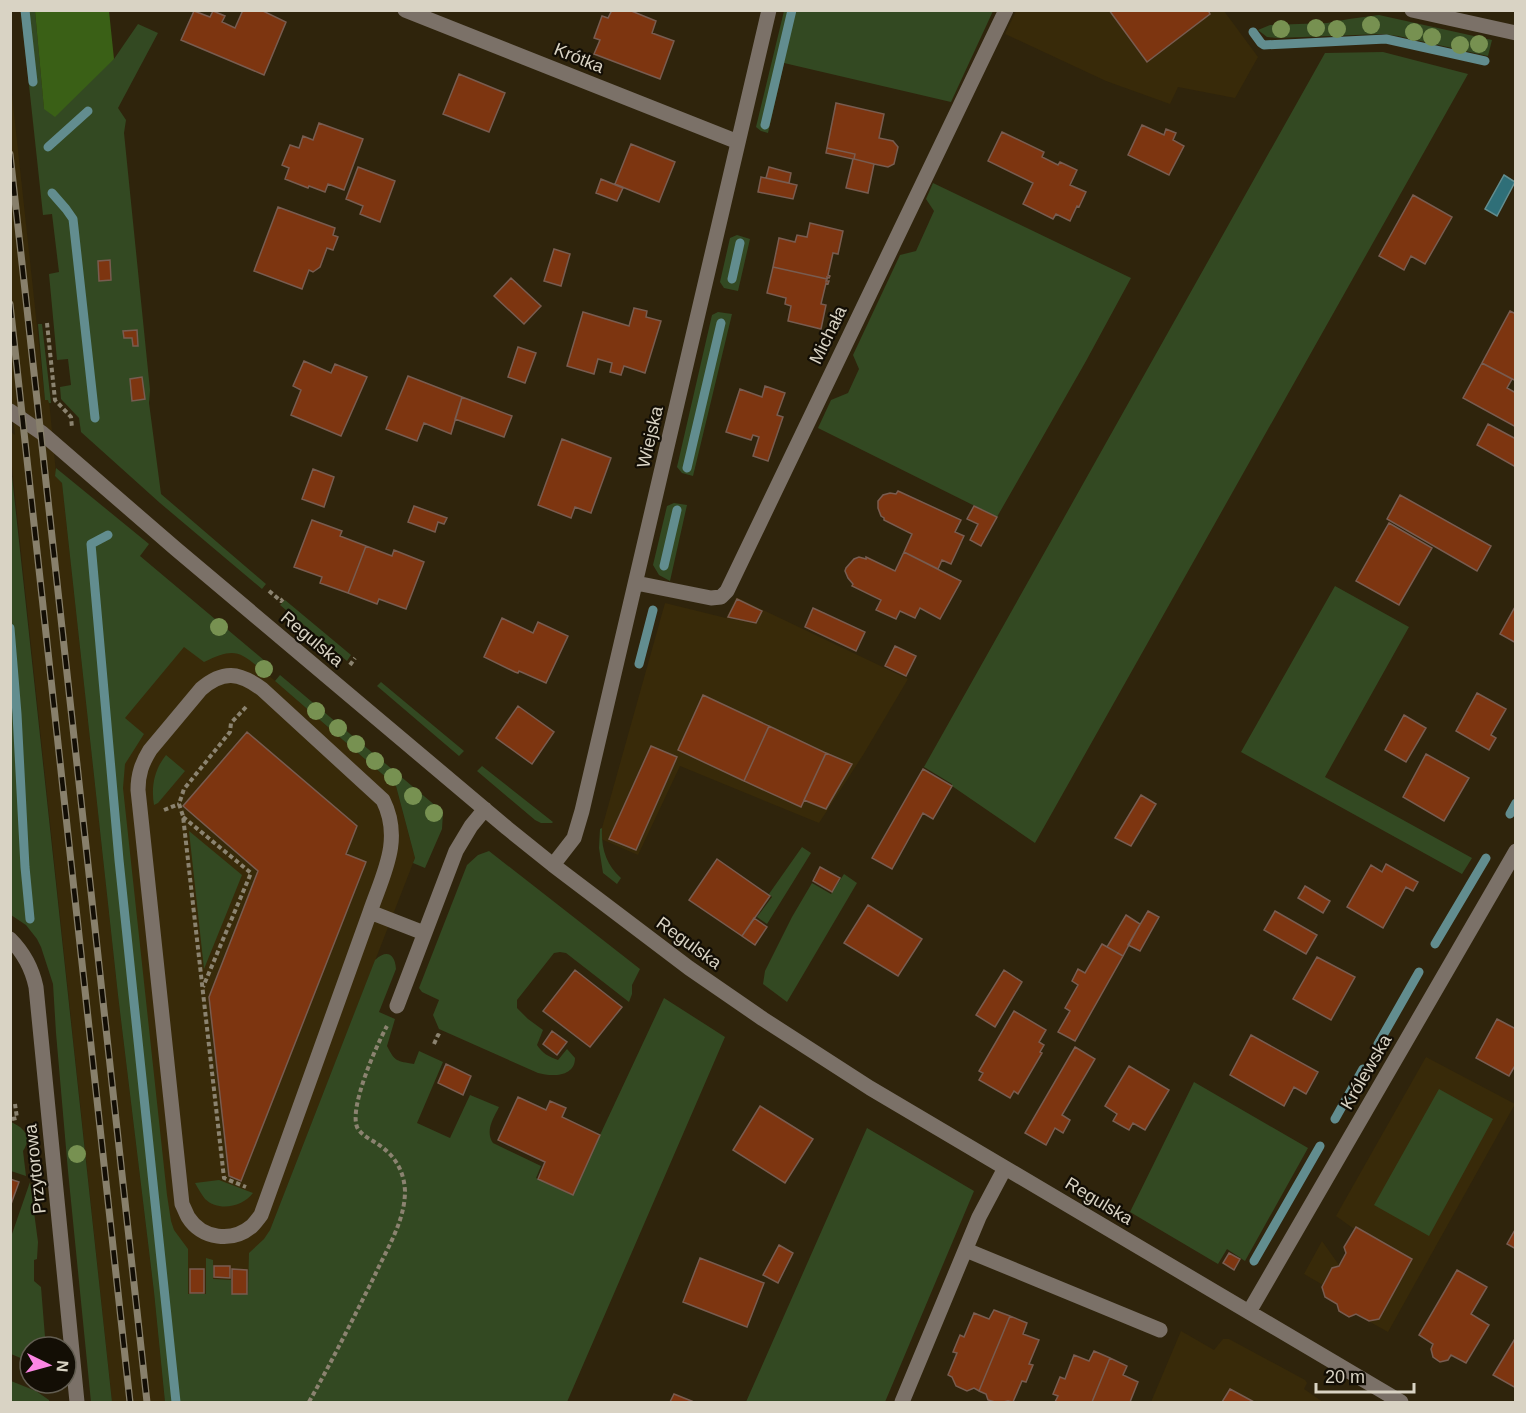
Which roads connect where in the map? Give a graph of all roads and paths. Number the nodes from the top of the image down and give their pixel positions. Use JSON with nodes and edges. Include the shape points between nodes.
{"nodes":[{"id":1,"x":405,"y":10,"type":"edge"},
{"id":2,"x":769,"y":10,"type":"edge"},
{"id":3,"x":1006,"y":10,"type":"edge"},
{"id":4,"x":1412,"y":10,"type":"edge"},
{"id":5,"x":1515,"y":33,"type":"edge"},
{"id":6,"x":738,"y":142,"type":"junction"},
{"id":7,"x":47,"y":323,"type":"dead end"},
{"id":8,"x":17,"y":415,"type":"edge"},
{"id":9,"x":72,"y":431,"type":"dead end"},
{"id":10,"x":636,"y":583,"type":"junction"},
{"id":11,"x":269,"y":591,"type":"dead end"},
{"id":12,"x":283,"y":599,"type":"dead end"},
{"id":13,"x":252,"y":700,"type":"dead end"},
{"id":14,"x":485,"y":809,"type":"junction"},
{"id":15,"x":183,"y":816,"type":"junction"},
{"id":16,"x":1515,"y":851,"type":"edge"},
{"id":17,"x":553,"y":865,"type":"junction"},
{"id":18,"x":370,"y":912,"type":"junction"},
{"id":19,"x":424,"y":933,"type":"junction"},
{"id":20,"x":10,"y":939,"type":"edge"},
{"id":21,"x":202,"y":989,"type":"junction"},
{"id":22,"x":397,"y":1006,"type":"joint"},
{"id":23,"x":442,"y":1037,"type":"dead end"},
{"id":24,"x":434,"y":1044,"type":"dead end"},
{"id":25,"x":15,"y":1104,"type":"dead end"},
{"id":26,"x":12,"y":1119,"type":"edge"},
{"id":27,"x":1005,"y":1168,"type":"junction"},
{"id":28,"x":269,"y":1195,"type":"junction"},
{"id":29,"x":966,"y":1250,"type":"junction"},
{"id":30,"x":1249,"y":1312,"type":"junction"},
{"id":31,"x":1160,"y":1330,"type":"dead end"},
{"id":32,"x":1377,"y":1396,"type":"edge"},
{"id":33,"x":77,"y":1402,"type":"edge"},
{"id":34,"x":309,"y":1402,"type":"edge"},
{"id":35,"x":902,"y":1402,"type":"edge"},
{"id":36,"x":1401,"y":1402,"type":"edge"}],
"edges":[{"from":1,"to":6,"type":"street","name":"Krótka"},
{"from":2,"to":6,"type":"street","name":"Wiejska"},
{"from":3,"to":10,"type":"street","name":"Michała","via":[[727,591],[712,598]]},
{"from":4,"to":5,"type":"street"},
{"from":6,"to":10,"type":"street","name":"Wiejska"},
{"from":7,"to":9,"type":"path","via":[[55,400],[70,417]]},
{"from":8,"to":14,"type":"street","name":"Regulska"},
{"from":10,"to":17,"type":"street","name":"Wiejska","via":[[577,830]]},
{"from":11,"to":12,"type":"path"},
{"from":13,"to":15,"type":"path","via":[[184,789],[179,804]]},
{"from":14,"to":17,"type":"street","name":"Regulska"},
{"from":14,"to":19,"type":"street","via":[[456,850]]},
{"from":15,"to":21,"type":"path"},
{"from":15,"to":21,"type":"path","via":[[251,873]]},
{"from":16,"to":30,"type":"street","name":"Królewska"},
{"from":17,"to":27,"type":"street","name":"Regulska","via":[[764,1019]]},
{"from":18,"to":19,"type":"street"},
{"from":18,"to":28,"type":"street"},
{"from":18,"to":28,"type":"street","via":[[392,846],[392,827],[383,800],[256,684],[236,675],[211,681],[150,750],[138,778],[182,1204],[188,1217],[206,1233],[231,1237],[252,1227]]},
{"from":19,"to":22,"type":"street"},
{"from":20,"to":33,"type":"street","name":"Przytorowa","via":[[25,956],[36,987]]},
{"from":21,"to":28,"type":"path","via":[[224,1178]]},
{"from":22,"to":34,"type":"path","via":[[377,1044],[355,1112],[357,1127],[398,1162],[405,1193],[399,1223],[336,1355]]},
{"from":23,"to":24,"type":"path","via":[[438,1035]]},
{"from":25,"to":26,"type":"path","via":[[17,1118]]},
{"from":27,"to":29,"type":"street"},
{"from":27,"to":30,"type":"street","name":"Regulska"},
{"from":29,"to":31,"type":"street"},
{"from":29,"to":35,"type":"street"},
{"from":30,"to":32,"type":"street","name":"Regulska"},
{"from":32,"to":36,"type":"street","name":"Regulska"}]}
